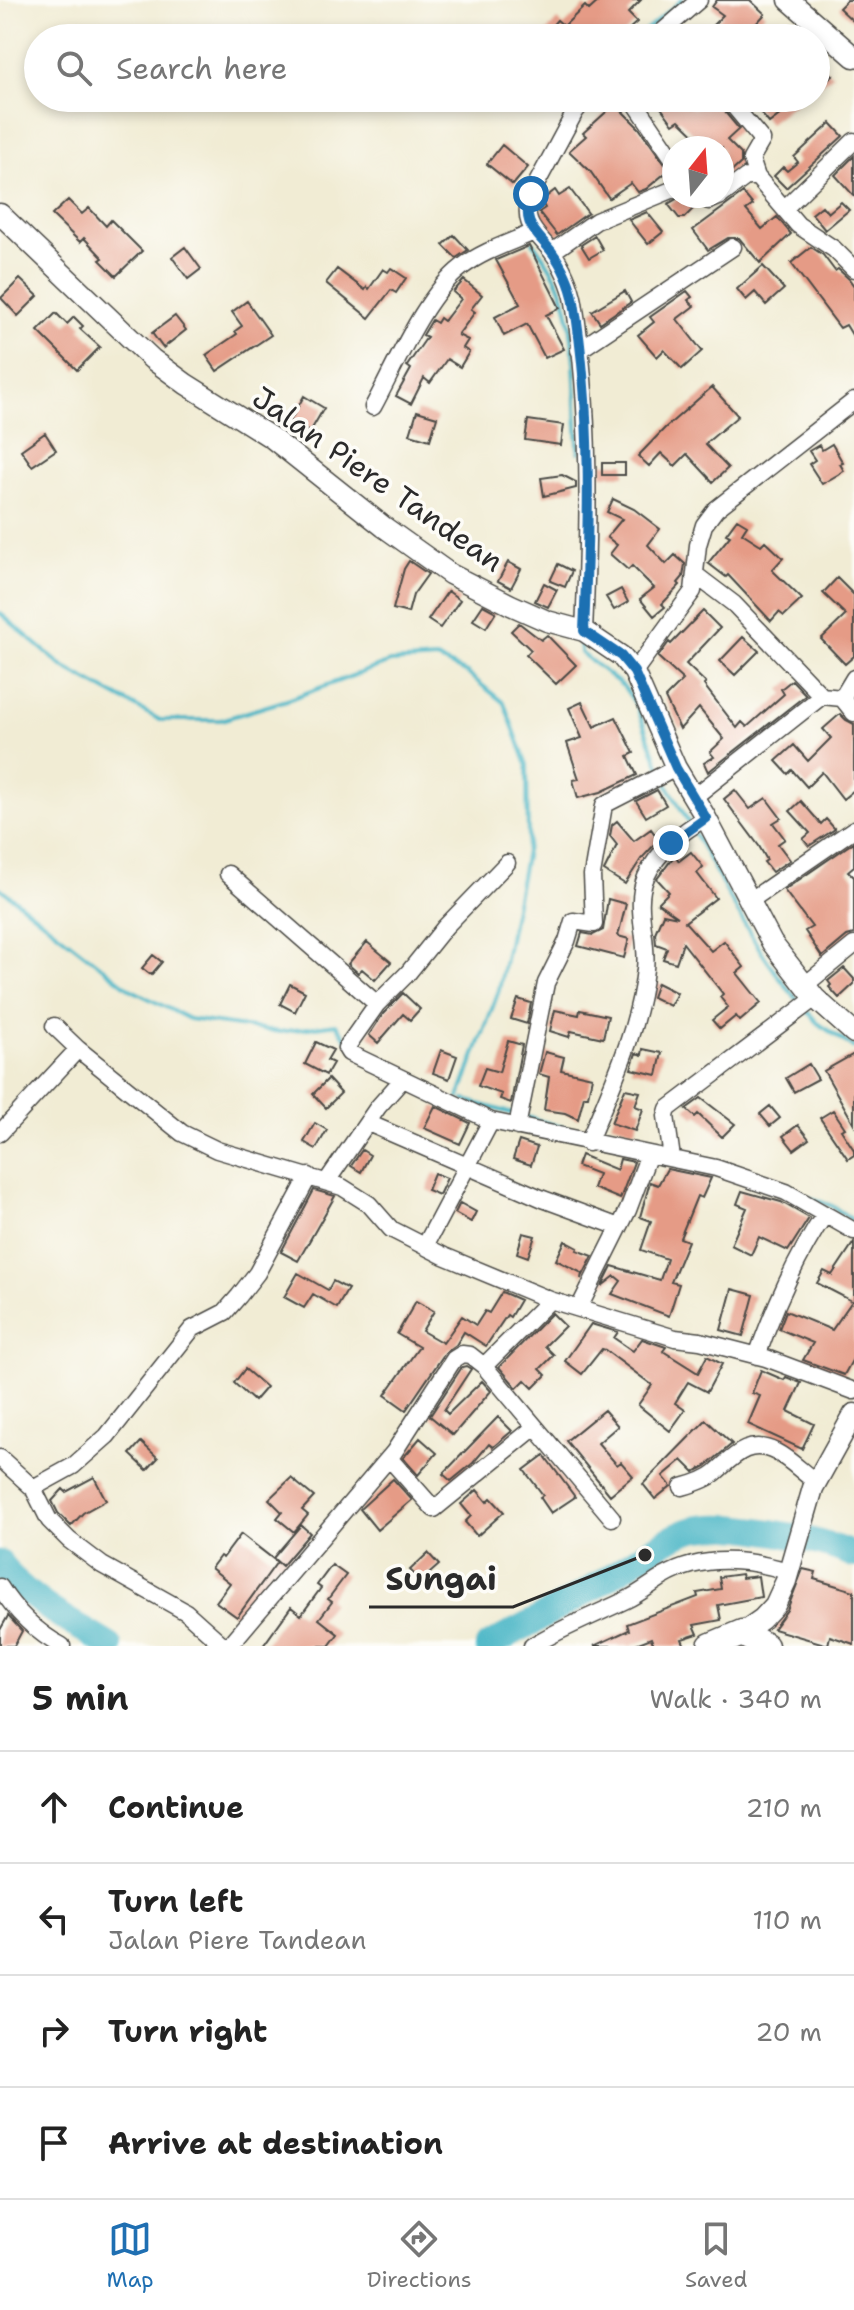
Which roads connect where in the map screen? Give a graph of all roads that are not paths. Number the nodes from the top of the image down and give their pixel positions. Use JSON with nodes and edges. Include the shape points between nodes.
{"nodes":[{"id":1,"x":699,"y":0,"type":"edge"},
{"id":2,"x":789,"y":0,"type":"edge"},
{"id":3,"x":674,"y":24,"type":"edge"},
{"id":4,"x":816,"y":24,"type":"edge"},
{"id":5,"x":830,"y":36,"type":"edge"},
{"id":6,"x":854,"y":57,"type":"edge"},
{"id":7,"x":575,"y":112,"type":"edge"},
{"id":8,"x":641,"y":112,"type":"edge"},
{"id":9,"x":739,"y":112,"type":"edge"},
{"id":10,"x":854,"y":141,"type":"edge"},
{"id":11,"x":662,"y":142,"type":"edge"},
{"id":12,"x":757,"y":177,"type":"junction"},
{"id":13,"x":734,"y":186,"type":"edge"},
{"id":14,"x":662,"y":194,"type":"edge"},
{"id":15,"x":786,"y":207,"type":"junction"},
{"id":16,"x":0,"y":214,"type":"edge"},
{"id":17,"x":534,"y":232,"type":"junction"},
{"id":18,"x":733,"y":247,"type":"dead end"},
{"id":19,"x":552,"y":252,"type":"junction"},
{"id":20,"x":854,"y":269,"type":"edge"},
{"id":21,"x":579,"y":350,"type":"junction"},
{"id":22,"x":854,"y":401,"type":"edge"},
{"id":23,"x":373,"y":407,"type":"dead end"},
{"id":24,"x":697,"y":576,"type":"junction"},
{"id":25,"x":578,"y":629,"type":"junction"},
{"id":26,"x":634,"y":672,"type":"junction"},
{"id":27,"x":854,"y":678,"type":"edge"},
{"id":28,"x":822,"y":696,"type":"junction"},
{"id":29,"x":842,"y":698,"type":"junction"},
{"id":30,"x":854,"y":713,"type":"edge"},
{"id":31,"x":676,"y":768,"type":"junction"},
{"id":32,"x":694,"y":797,"type":"junction"},
{"id":33,"x":703,"y":820,"type":"junction"},
{"id":34,"x":854,"y":829,"type":"edge"},
{"id":35,"x":507,"y":863,"type":"dead end"},
{"id":36,"x":228,"y":874,"type":"dead end"},
{"id":37,"x":751,"y":900,"type":"junction"},
{"id":38,"x":854,"y":945,"type":"edge"},
{"id":39,"x":807,"y":1000,"type":"junction"},
{"id":40,"x":377,"y":1004,"type":"junction"},
{"id":41,"x":54,"y":1026,"type":"dead end"},
{"id":42,"x":854,"y":1033,"type":"edge"},
{"id":43,"x":78,"y":1049,"type":"junction"},
{"id":44,"x":402,"y":1080,"type":"junction"},
{"id":45,"x":491,"y":1121,"type":"junction"},
{"id":46,"x":368,"y":1123,"type":"junction"},
{"id":47,"x":517,"y":1127,"type":"junction"},
{"id":48,"x":0,"y":1133,"type":"edge"},
{"id":49,"x":588,"y":1143,"type":"junction"},
{"id":50,"x":649,"y":1154,"type":"junction"},
{"id":51,"x":672,"y":1158,"type":"junction"},
{"id":52,"x":468,"y":1166,"type":"junction"},
{"id":53,"x":309,"y":1176,"type":"junction"},
{"id":54,"x":327,"y":1181,"type":"junction"},
{"id":55,"x":825,"y":1214,"type":"junction"},
{"id":56,"x":619,"y":1227,"type":"junction"},
{"id":57,"x":854,"y":1231,"type":"edge"},
{"id":58,"x":425,"y":1246,"type":"junction"},
{"id":59,"x":550,"y":1300,"type":"junction"},
{"id":60,"x":579,"y":1308,"type":"junction"},
{"id":61,"x":757,"y":1356,"type":"junction"},
{"id":62,"x":484,"y":1366,"type":"junction"},
{"id":63,"x":854,"y":1391,"type":"edge"},
{"id":64,"x":854,"y":1414,"type":"edge"},
{"id":65,"x":535,"y":1427,"type":"junction"},
{"id":66,"x":0,"y":1458,"type":"edge"},
{"id":67,"x":389,"y":1458,"type":"junction"},
{"id":68,"x":814,"y":1485,"type":"junction"},
{"id":69,"x":682,"y":1487,"type":"dead end"},
{"id":70,"x":33,"y":1488,"type":"junction"},
{"id":71,"x":612,"y":1518,"type":"dead end"},
{"id":72,"x":789,"y":1567,"type":"junction"},
{"id":73,"x":0,"y":1587,"type":"edge"},
{"id":74,"x":742,"y":1633,"type":"junction"},
{"id":75,"x":42,"y":1642,"type":"edge"},
{"id":76,"x":62,"y":1646,"type":"edge"},
{"id":77,"x":226,"y":1646,"type":"edge"},
{"id":78,"x":532,"y":1646,"type":"edge"},
{"id":79,"x":711,"y":1646,"type":"edge"},
{"id":80,"x":765,"y":1646,"type":"edge"}],
"edges":[{"from":1,"to":3,"type":"street"},
{"from":2,"to":4,"type":"street"},
{"from":5,"to":6,"type":"street"},
{"from":7,"to":17,"type":"street","via":[[531,194],[527,213]]},
{"from":8,"to":11,"type":"street"},
{"from":9,"to":12,"type":"street","via":[[762,140],[751,159]]},
{"from":10,"to":15,"type":"street"},
{"from":12,"to":13,"type":"street","via":[[746,177]]},
{"from":12,"to":15,"type":"street"},
{"from":14,"to":19,"type":"street","via":[[596,221]]},
{"from":15,"to":20,"type":"street","via":[[798,225]]},
{"from":16,"to":25,"type":"street","name":"Jalan Piere Tandean","via":[[152,359],[272,438],[384,527],[450,574],[511,605]]},
{"from":17,"to":19,"type":"street"},
{"from":17,"to":23,"type":"street","via":[[483,254],[449,279],[432,299]]},
{"from":18,"to":21,"type":"street"},
{"from":19,"to":21,"type":"street","via":[[574,299]]},
{"from":21,"to":25,"type":"street","via":[[587,426],[587,556]]},
{"from":22,"to":24,"type":"street","via":[[716,509],[698,545]]},
{"from":24,"to":26,"type":"street","via":[[693,591]]},
{"from":24,"to":28,"type":"street","via":[[734,604]]},
{"from":25,"to":26,"type":"street","name":"Jalan Piere Tandean","via":[[621,656]]},
{"from":26,"to":31,"type":"street","name":"Jalan Piere Tandean"},
{"from":27,"to":29,"type":"street"},
{"from":28,"to":29,"type":"street"},
{"from":28,"to":32,"type":"street"},
{"from":29,"to":30,"type":"street"},
{"from":31,"to":32,"type":"street","name":"Jalan Piere Tandean"},
{"from":31,"to":47,"type":"street","via":[[604,805],[592,875],[594,924],[573,921],[546,983]]},
{"from":32,"to":33,"type":"street","name":"Jalan Piere Tandean"},
{"from":33,"to":37,"type":"street","name":"Jalan Piere Tandean"},
{"from":33,"to":49,"type":"street","via":[[661,854],[645,879],[645,968],[627,1047]]},
{"from":34,"to":37,"type":"street"},
{"from":35,"to":40,"type":"street"},
{"from":36,"to":40,"type":"street"},
{"from":37,"to":39,"type":"street","name":"Jalan Piere Tandean"},
{"from":38,"to":39,"type":"street"},
{"from":39,"to":42,"type":"street","name":"Jalan Piere Tandean"},
{"from":39,"to":51,"type":"street","via":[[668,1109]]},
{"from":40,"to":44,"type":"street","via":[[346,1048]]},
{"from":41,"to":43,"type":"street"},
{"from":43,"to":48,"type":"street"},
{"from":43,"to":53,"type":"street","via":[[182,1133],[217,1150]]},
{"from":44,"to":45,"type":"street"},
{"from":44,"to":46,"type":"street"},
{"from":45,"to":47,"type":"street"},
{"from":45,"to":52,"type":"street"},
{"from":46,"to":52,"type":"street"},
{"from":46,"to":54,"type":"street"},
{"from":47,"to":49,"type":"street"},
{"from":49,"to":50,"type":"street"},
{"from":50,"to":51,"type":"street"},
{"from":50,"to":56,"type":"street"},
{"from":51,"to":55,"type":"street","via":[[786,1192]]},
{"from":52,"to":56,"type":"street"},
{"from":52,"to":58,"type":"street"},
{"from":53,"to":54,"type":"street"},
{"from":53,"to":70,"type":"street","via":[[257,1273],[225,1312],[192,1329],[107,1436],[73,1466]]},
{"from":54,"to":58,"type":"street","via":[[356,1194],[391,1229]]},
{"from":55,"to":57,"type":"street"},
{"from":55,"to":61,"type":"street","via":[[789,1275]]},
{"from":56,"to":60,"type":"street"},
{"from":58,"to":59,"type":"street"},
{"from":59,"to":60,"type":"street"},
{"from":59,"to":62,"type":"street"},
{"from":60,"to":61,"type":"street"},
{"from":61,"to":63,"type":"street"},
{"from":62,"to":65,"type":"street"},
{"from":62,"to":67,"type":"street","via":[[470,1355],[454,1359]]},
{"from":64,"to":68,"type":"street"},
{"from":65,"to":67,"type":"street","via":[[434,1509]]},
{"from":65,"to":71,"type":"street"},
{"from":66,"to":70,"type":"street"},
{"from":67,"to":77,"type":"street"},
{"from":68,"to":69,"type":"street","via":[[779,1453],[757,1446],[745,1448],[715,1473]]},
{"from":68,"to":72,"type":"street"},
{"from":70,"to":77,"type":"street","via":[[49,1520],[69,1540],[186,1612]]},
{"from":72,"to":74,"type":"street","via":[[775,1605]]},
{"from":72,"to":78,"type":"street","via":[[718,1560],[686,1566]]},
{"from":73,"to":75,"type":"street"},
{"from":74,"to":79,"type":"highway"},
{"from":74,"to":80,"type":"highway"},
{"from":75,"to":76,"type":"street"}]}
